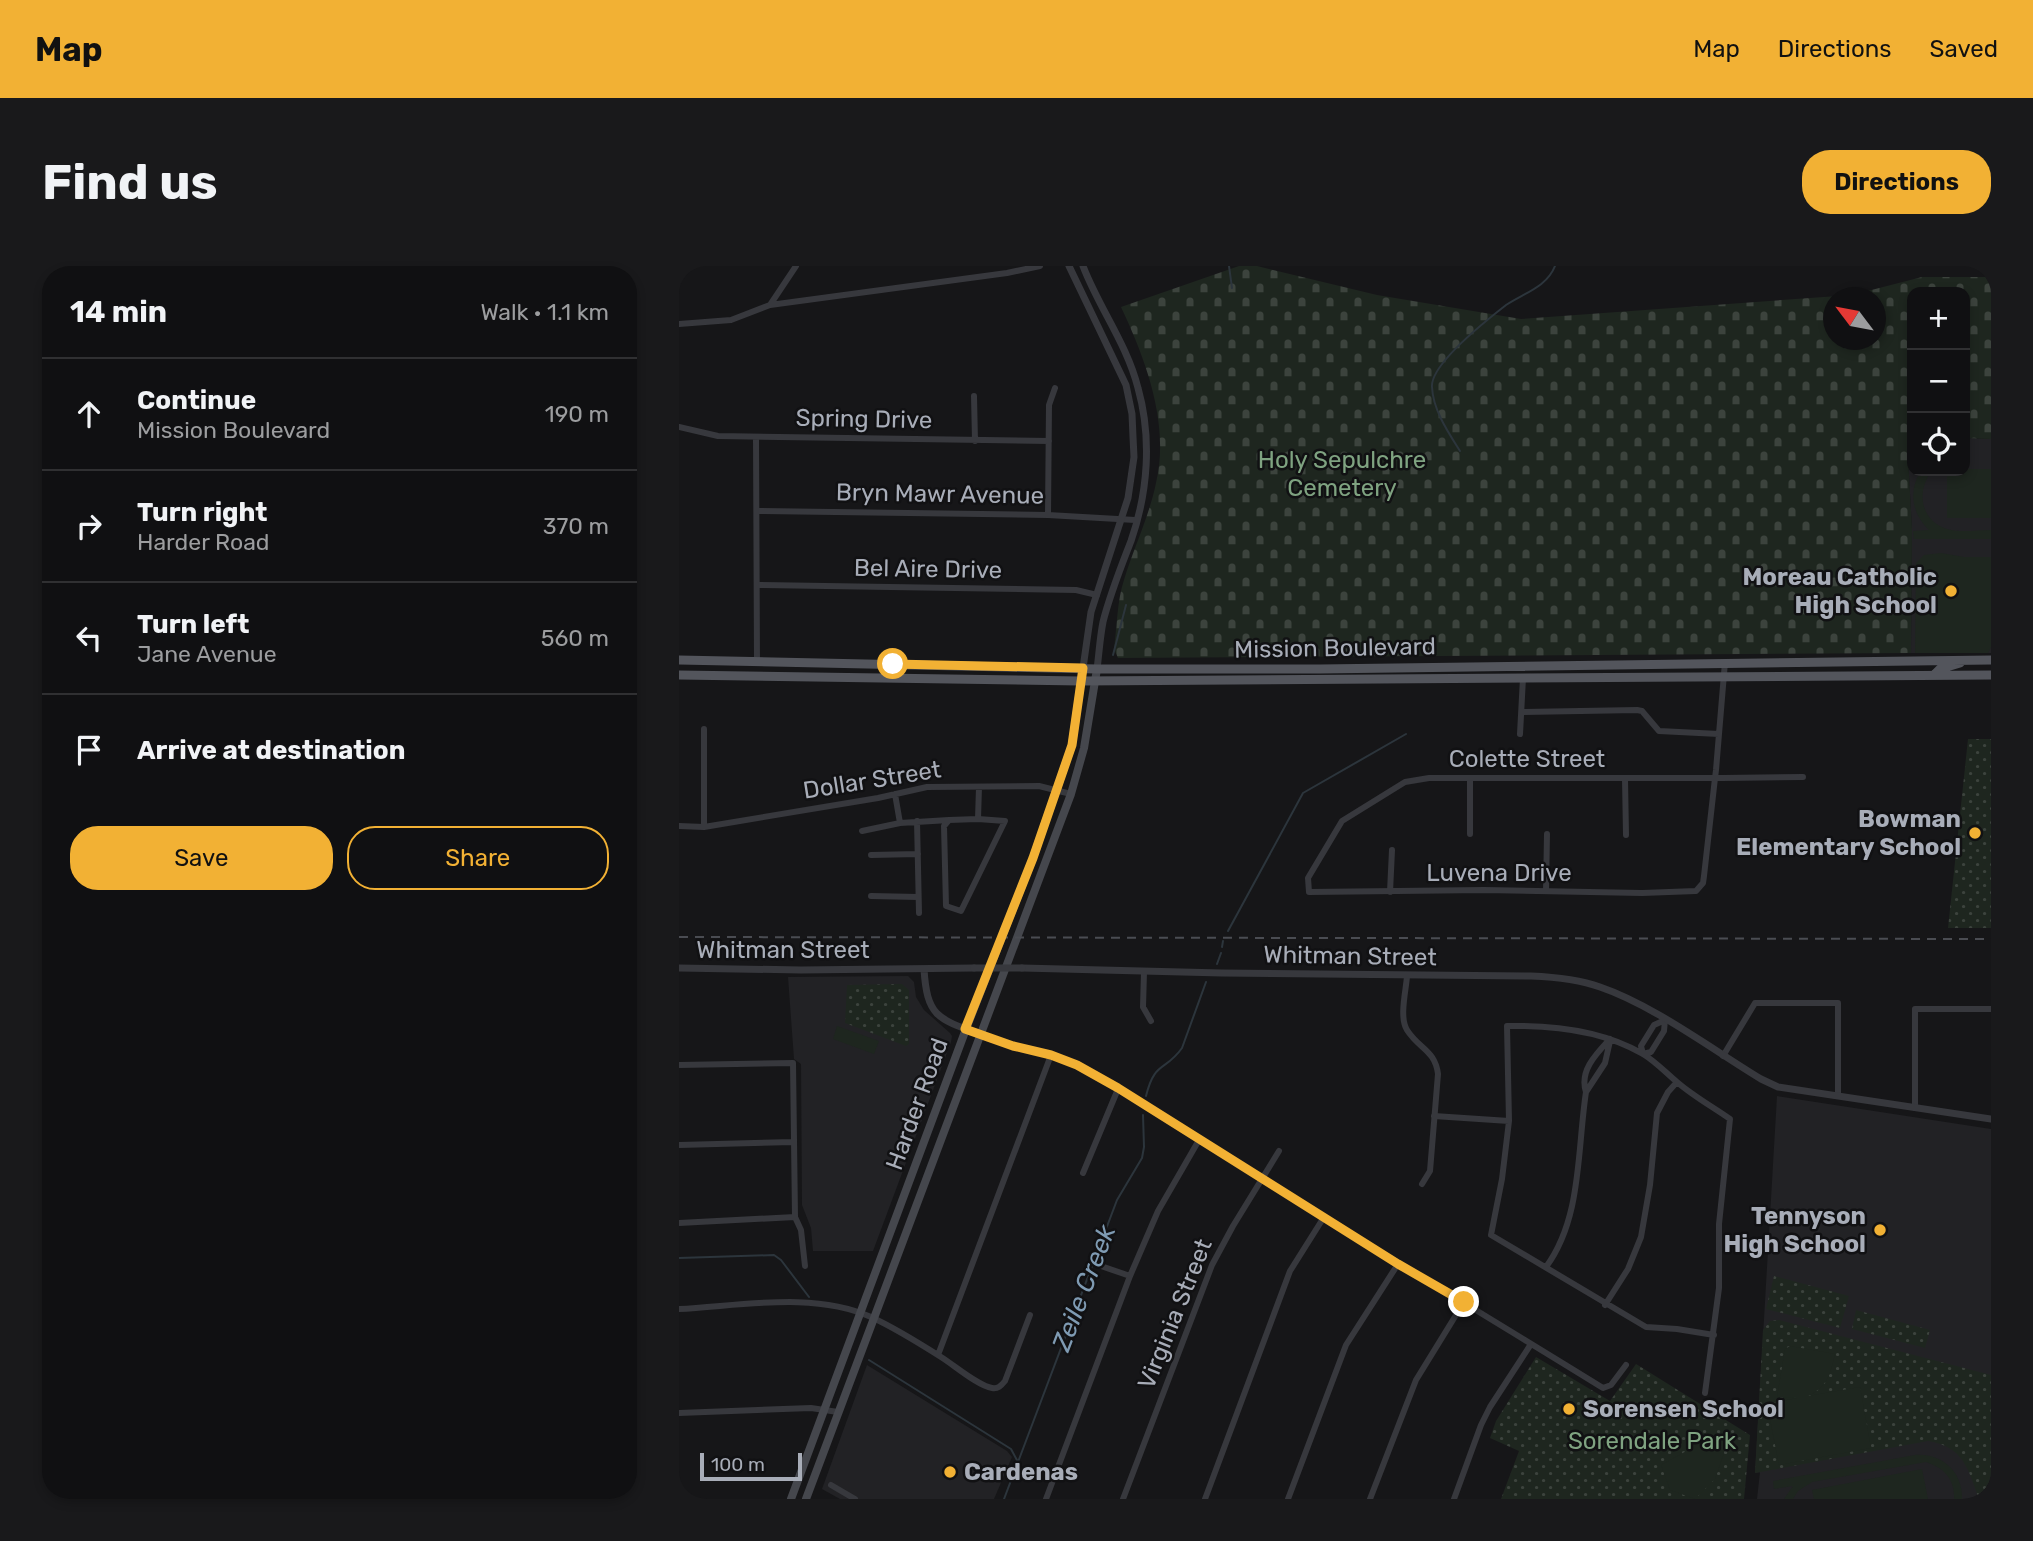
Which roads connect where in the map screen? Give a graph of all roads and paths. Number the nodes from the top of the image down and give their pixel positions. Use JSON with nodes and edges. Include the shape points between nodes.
{"nodes":[{"id":1,"x":796,"y":266,"type":"edge"},
{"id":2,"x":1040,"y":266,"type":"edge"},
{"id":3,"x":1069,"y":266,"type":"edge"},
{"id":4,"x":1083,"y":266,"type":"edge"},
{"id":5,"x":770,"y":305,"type":"junction"},
{"id":6,"x":679,"y":324,"type":"edge"},
{"id":7,"x":1055,"y":388,"type":"dead end"},
{"id":8,"x":974,"y":396,"type":"dead end"},
{"id":9,"x":679,"y":427,"type":"edge"},
{"id":10,"x":756,"y":437,"type":"junction"},
{"id":11,"x":975,"y":441,"type":"junction"},
{"id":12,"x":1049,"y":441,"type":"junction"},
{"id":13,"x":757,"y":511,"type":"junction"},
{"id":14,"x":1048,"y":515,"type":"junction"},
{"id":15,"x":1122,"y":518,"type":"junction"},
{"id":16,"x":1135,"y":520,"type":"junction"},
{"id":17,"x":757,"y":585,"type":"junction"},
{"id":18,"x":1097,"y":595,"type":"junction"},
{"id":19,"x":679,"y":660,"type":"edge"},
{"id":20,"x":1972,"y":660,"type":"junction"},
{"id":21,"x":1991,"y":660,"type":"edge"},
{"id":22,"x":757,"y":662,"type":"junction"},
{"id":23,"x":1725,"y":662,"type":"junction"},
{"id":24,"x":1360,"y":667,"type":"junction"},
{"id":25,"x":1083,"y":668,"type":"junction"},
{"id":26,"x":1097,"y":669,"type":"junction"},
{"id":27,"x":679,"y":675,"type":"edge"},
{"id":28,"x":1934,"y":675,"type":"junction"},
{"id":29,"x":1991,"y":675,"type":"edge"},
{"id":30,"x":1724,"y":677,"type":"junction"},
{"id":31,"x":1523,"y":678,"type":"junction"},
{"id":32,"x":1314,"y":679,"type":"junction"},
{"id":33,"x":1080,"y":681,"type":"junction"},
{"id":34,"x":1095,"y":681,"type":"junction"},
{"id":35,"x":1522,"y":712,"type":"junction"},
{"id":36,"x":704,"y":729,"type":"dead end"},
{"id":37,"x":1520,"y":734,"type":"dead end"},
{"id":38,"x":1719,"y":734,"type":"junction"},
{"id":39,"x":1803,"y":777,"type":"dead end"},
{"id":40,"x":1715,"y":778,"type":"junction"},
{"id":41,"x":1470,"y":779,"type":"junction"},
{"id":42,"x":1625,"y":779,"type":"junction"},
{"id":43,"x":979,"y":787,"type":"junction"},
{"id":44,"x":1056,"y":791,"type":"junction"},
{"id":45,"x":895,"y":794,"type":"junction"},
{"id":46,"x":1071,"y":794,"type":"junction"},
{"id":47,"x":978,"y":819,"type":"junction"},
{"id":48,"x":949,"y":820,"type":"junction"},
{"id":49,"x":917,"y":821,"type":"junction"},
{"id":50,"x":900,"y":823,"type":"junction"},
{"id":51,"x":679,"y":826,"type":"edge"},
{"id":52,"x":704,"y":827,"type":"junction"},
{"id":53,"x":862,"y":831,"type":"dead end"},
{"id":54,"x":1469,"y":834,"type":"dead end"},
{"id":55,"x":1547,"y":834,"type":"dead end"},
{"id":56,"x":1626,"y":835,"type":"dead end"},
{"id":57,"x":1392,"y":850,"type":"dead end"},
{"id":58,"x":918,"y":854,"type":"junction"},
{"id":59,"x":871,"y":855,"type":"dead end"},
{"id":60,"x":1546,"y":891,"type":"junction"},
{"id":61,"x":1308,"y":892,"type":"joint"},
{"id":62,"x":1390,"y":892,"type":"junction"},
{"id":63,"x":871,"y":896,"type":"dead end"},
{"id":64,"x":918,"y":897,"type":"junction"},
{"id":65,"x":919,"y":913,"type":"dead end"},
{"id":66,"x":679,"y":968,"type":"edge"},
{"id":67,"x":924,"y":969,"type":"junction"},
{"id":68,"x":1144,"y":972,"type":"junction"},
{"id":69,"x":1408,"y":976,"type":"junction"},
{"id":70,"x":1991,"y":1009,"type":"edge"},
{"id":71,"x":1665,"y":1020,"type":"junction"},
{"id":72,"x":1151,"y":1021,"type":"dead end"},
{"id":73,"x":965,"y":1029,"type":"junction"},
{"id":74,"x":980,"y":1034,"type":"junction"},
{"id":75,"x":1610,"y":1039,"type":"junction"},
{"id":76,"x":1643,"y":1054,"type":"junction"},
{"id":77,"x":1051,"y":1055,"type":"junction"},
{"id":78,"x":1723,"y":1056,"type":"junction"},
{"id":79,"x":679,"y":1065,"type":"edge"},
{"id":80,"x":1677,"y":1082,"type":"junction"},
{"id":81,"x":1118,"y":1088,"type":"junction"},
{"id":82,"x":1586,"y":1092,"type":"junction"},
{"id":83,"x":1838,"y":1096,"type":"junction"},
{"id":84,"x":1915,"y":1108,"type":"junction"},
{"id":85,"x":1434,"y":1116,"type":"junction"},
{"id":86,"x":1991,"y":1119,"type":"edge"},
{"id":87,"x":1509,"y":1121,"type":"junction"},
{"id":88,"x":1199,"y":1140,"type":"junction"},
{"id":89,"x":793,"y":1142,"type":"junction"},
{"id":90,"x":679,"y":1145,"type":"edge"},
{"id":91,"x":1279,"y":1151,"type":"dead end"},
{"id":92,"x":1083,"y":1172,"type":"dead end"},
{"id":93,"x":1261,"y":1178,"type":"junction"},
{"id":94,"x":1422,"y":1184,"type":"dead end"},
{"id":95,"x":795,"y":1217,"type":"junction"},
{"id":96,"x":1324,"y":1217,"type":"junction"},
{"id":97,"x":679,"y":1223,"type":"edge"},
{"id":98,"x":1398,"y":1264,"type":"junction"},
{"id":99,"x":805,"y":1266,"type":"dead end"},
{"id":100,"x":1101,"y":1266,"type":"dead end"},
{"id":101,"x":1546,"y":1267,"type":"junction"},
{"id":102,"x":1130,"y":1276,"type":"junction"},
{"id":103,"x":1464,"y":1302,"type":"junction"},
{"id":104,"x":1605,"y":1305,"type":"junction"},
{"id":105,"x":679,"y":1309,"type":"edge"},
{"id":106,"x":860,"y":1314,"type":"junction"},
{"id":107,"x":1030,"y":1315,"type":"dead end"},
{"id":108,"x":873,"y":1318,"type":"junction"},
{"id":109,"x":1714,"y":1335,"type":"junction"},
{"id":110,"x":1531,"y":1345,"type":"junction"},
{"id":111,"x":938,"y":1355,"type":"junction"},
{"id":112,"x":1626,"y":1365,"type":"dead end"},
{"id":113,"x":1705,"y":1393,"type":"dead end"},
{"id":114,"x":825,"y":1410,"type":"junction"},
{"id":115,"x":838,"y":1412,"type":"junction"},
{"id":116,"x":679,"y":1413,"type":"edge"},
{"id":117,"x":831,"y":1485,"type":"dead end"},
{"id":118,"x":791,"y":1499,"type":"edge"},
{"id":119,"x":806,"y":1499,"type":"edge"},
{"id":120,"x":855,"y":1499,"type":"edge"},
{"id":121,"x":1046,"y":1499,"type":"edge"},
{"id":122,"x":1123,"y":1499,"type":"edge"},
{"id":123,"x":1205,"y":1499,"type":"edge"},
{"id":124,"x":1287,"y":1499,"type":"edge"},
{"id":125,"x":1370,"y":1499,"type":"edge"},
{"id":126,"x":1454,"y":1499,"type":"edge"}],
"edges":[{"from":1,"to":5,"type":"street"},
{"from":2,"to":5,"type":"street"},
{"from":3,"to":15,"type":"street","name":"Harder Road","via":[[1126,385],[1132,414],[1132,475]]},
{"from":4,"to":16,"type":"street","name":"Harder Road","via":[[1139,390],[1147,463]]},
{"from":5,"to":6,"type":"street","via":[[731,320]]},
{"from":7,"to":12,"type":"street","via":[[1049,405]]},
{"from":8,"to":11,"type":"street"},
{"from":9,"to":10,"type":"street","name":"Spring Drive","via":[[718,436]]},
{"from":10,"to":11,"type":"street","name":"Spring Drive"},
{"from":10,"to":13,"type":"street"},
{"from":11,"to":12,"type":"street","name":"Spring Drive"},
{"from":12,"to":14,"type":"street"},
{"from":13,"to":14,"type":"street","name":"Bryn Mawr Avenue"},
{"from":13,"to":17,"type":"street"},
{"from":14,"to":15,"type":"street","name":"Bryn Mawr Avenue"},
{"from":15,"to":16,"type":"street"},
{"from":15,"to":18,"type":"street","name":"Harder Road"},
{"from":16,"to":26,"type":"street","name":"Harder Road","via":[[1103,624]]},
{"from":17,"to":18,"type":"street","name":"Bel Aire Drive","via":[[1076,590]]},
{"from":17,"to":22,"type":"street"},
{"from":18,"to":25,"type":"street","name":"Harder Road"},
{"from":19,"to":22,"type":"main road","name":"Mission Boulevard"},
{"from":20,"to":21,"type":"main road","name":"Mission Boulevard"},
{"from":20,"to":23,"type":"main road","name":"Mission Boulevard"},
{"from":20,"to":28,"type":"main road"},
{"from":22,"to":25,"type":"main road","name":"Mission Boulevard"},
{"from":23,"to":24,"type":"main road","name":"Mission Boulevard"},
{"from":23,"to":30,"type":"street"},
{"from":24,"to":26,"type":"main road","name":"Mission Boulevard"},
{"from":24,"to":32,"type":"main road"},
{"from":25,"to":26,"type":"main road","name":"Mission Boulevard"},
{"from":25,"to":33,"type":"main road","name":"Harder Road"},
{"from":26,"to":34,"type":"main road","name":"Harder Road"},
{"from":27,"to":33,"type":"main road","name":"Mission Boulevard"},
{"from":28,"to":29,"type":"main road","name":"Mission Boulevard"},
{"from":28,"to":30,"type":"main road","name":"Mission Boulevard"},
{"from":30,"to":31,"type":"main road","name":"Mission Boulevard"},
{"from":30,"to":38,"type":"street"},
{"from":31,"to":32,"type":"main road","name":"Mission Boulevard"},
{"from":31,"to":35,"type":"street"},
{"from":32,"to":34,"type":"main road","name":"Mission Boulevard"},
{"from":33,"to":34,"type":"main road","name":"Mission Boulevard"},
{"from":33,"to":44,"type":"main road","name":"Harder Road","via":[[1072,745]]},
{"from":34,"to":46,"type":"main road","name":"Harder Road"},
{"from":35,"to":37,"type":"street"},
{"from":35,"to":38,"type":"street","via":[[1637,710],[1659,732]]},
{"from":36,"to":52,"type":"street"},
{"from":38,"to":40,"type":"street"},
{"from":39,"to":40,"type":"street","name":"Colette Street"},
{"from":40,"to":42,"type":"street","name":"Colette Street"},
{"from":40,"to":60,"type":"street","name":"Luvena Drive","via":[[1703,883],[1696,891]]},
{"from":41,"to":42,"type":"street","name":"Colette Street"},
{"from":41,"to":54,"type":"street"},
{"from":41,"to":61,"type":"street","name":"Colette Street","via":[[1405,782],[1347,816],[1308,878]]},
{"from":42,"to":56,"type":"street"},
{"from":43,"to":44,"type":"street","name":"Dollar Street","via":[[1038,786]]},
{"from":43,"to":45,"type":"street","name":"Dollar Street","via":[[927,787]]},
{"from":43,"to":47,"type":"street"},
{"from":44,"to":46,"type":"street","name":"Dollar Street"},
{"from":44,"to":73,"type":"main road","name":"Harder Road"},
{"from":45,"to":50,"type":"street"},
{"from":45,"to":52,"type":"street","name":"Dollar Street"},
{"from":46,"to":74,"type":"main road","name":"Harder Road"},
{"from":47,"to":48,"type":"street"},
{"from":47,"to":48,"type":"street","via":[[1005,821],[961,911],[946,906],[944,826]]},
{"from":48,"to":49,"type":"street"},
{"from":49,"to":50,"type":"street"},
{"from":49,"to":58,"type":"street"},
{"from":50,"to":53,"type":"street"},
{"from":51,"to":52,"type":"street","name":"Dollar Street"},
{"from":55,"to":60,"type":"street"},
{"from":57,"to":62,"type":"street"},
{"from":58,"to":59,"type":"street"},
{"from":58,"to":64,"type":"street"},
{"from":60,"to":62,"type":"street","name":"Luvena Drive"},
{"from":61,"to":62,"type":"street","name":"Luvena Drive"},
{"from":63,"to":64,"type":"street"},
{"from":64,"to":65,"type":"street"},
{"from":66,"to":67,"type":"street","name":"Whitman Street"},
{"from":67,"to":68,"type":"street","name":"Whitman Street","bridge":true},
{"from":67,"to":73,"type":"street","via":[[933,1010]]},
{"from":68,"to":69,"type":"street","name":"Whitman Street"},
{"from":68,"to":72,"type":"street","via":[[1143,1007]]},
{"from":69,"to":71,"type":"street","name":"Whitman Street","via":[[1567,979],[1615,993]]},
{"from":69,"to":85,"type":"street","via":[[1407,1030],[1436,1062]]},
{"from":70,"to":84,"type":"street","via":[[1915,1009]]},
{"from":71,"to":76,"type":"street","via":[[1651,1052]]},
{"from":71,"to":76,"type":"street","via":[[1654,1025],[1641,1046]]},
{"from":71,"to":78,"type":"street","name":"Whitman Street"},
{"from":73,"to":74,"type":"street"},
{"from":73,"to":106,"type":"main road","name":"Harder Road"},
{"from":74,"to":77,"type":"street"},
{"from":74,"to":108,"type":"main road","name":"Harder Road"},
{"from":75,"to":76,"type":"street"},
{"from":75,"to":82,"type":"street","via":[[1605,1063]]},
{"from":75,"to":82,"type":"street","via":[[1584,1074]]},
{"from":75,"to":87,"type":"street","via":[[1548,1026],[1507,1026]]},
{"from":76,"to":80,"type":"street"},
{"from":77,"to":81,"type":"street"},
{"from":77,"to":111,"type":"street"},
{"from":78,"to":83,"type":"street","name":"Whitman Street","via":[[1778,1087]]},
{"from":78,"to":83,"type":"street","via":[[1755,1003],[1838,1003]]},
{"from":79,"to":89,"type":"street","via":[[793,1063]]},
{"from":80,"to":104,"type":"street","via":[[1657,1113],[1641,1237]]},
{"from":80,"to":109,"type":"street","via":[[1730,1119]]},
{"from":81,"to":88,"type":"street"},
{"from":81,"to":92,"type":"street"},
{"from":82,"to":101,"type":"street","via":[[1569,1219]]},
{"from":83,"to":84,"type":"street","name":"Whitman Street"},
{"from":84,"to":86,"type":"street","name":"Whitman Street"},
{"from":85,"to":87,"type":"street"},
{"from":85,"to":94,"type":"street","via":[[1430,1171]]},
{"from":87,"to":101,"type":"street","via":[[1491,1235]]},
{"from":88,"to":93,"type":"street"},
{"from":88,"to":102,"type":"street","via":[[1158,1211]]},
{"from":89,"to":90,"type":"street"},
{"from":89,"to":95,"type":"street"},
{"from":91,"to":93,"type":"street","name":"Virginia Street"},
{"from":93,"to":96,"type":"street"},
{"from":93,"to":122,"type":"street","name":"Virginia Street","via":[[1212,1265]]},
{"from":95,"to":97,"type":"street"},
{"from":95,"to":99,"type":"street"},
{"from":96,"to":98,"type":"street"},
{"from":96,"to":123,"type":"street","via":[[1290,1271]]},
{"from":98,"to":103,"type":"street"},
{"from":98,"to":124,"type":"street","via":[[1346,1345]]},
{"from":100,"to":102,"type":"street"},
{"from":101,"to":104,"type":"street"},
{"from":102,"to":121,"type":"street"},
{"from":103,"to":110,"type":"street"},
{"from":103,"to":125,"type":"street","via":[[1416,1380]]},
{"from":104,"to":109,"type":"street","via":[[1646,1327]]},
{"from":105,"to":106,"type":"street","via":[[815,1302]]},
{"from":106,"to":108,"type":"street"},
{"from":106,"to":114,"type":"main road","name":"Harder Road"},
{"from":107,"to":111,"type":"street","via":[[1001,1387],[983,1385]]},
{"from":108,"to":111,"type":"street"},
{"from":108,"to":115,"type":"main road","name":"Harder Road"},
{"from":109,"to":113,"type":"street"},
{"from":110,"to":112,"type":"street","via":[[1603,1388],[1611,1385]]},
{"from":110,"to":126,"type":"street","via":[[1481,1425]]},
{"from":114,"to":115,"type":"street"},
{"from":114,"to":116,"type":"street"},
{"from":114,"to":118,"type":"main road","name":"Harder Road"},
{"from":115,"to":119,"type":"main road","name":"Harder Road"},
{"from":117,"to":120,"type":"street"}]}
